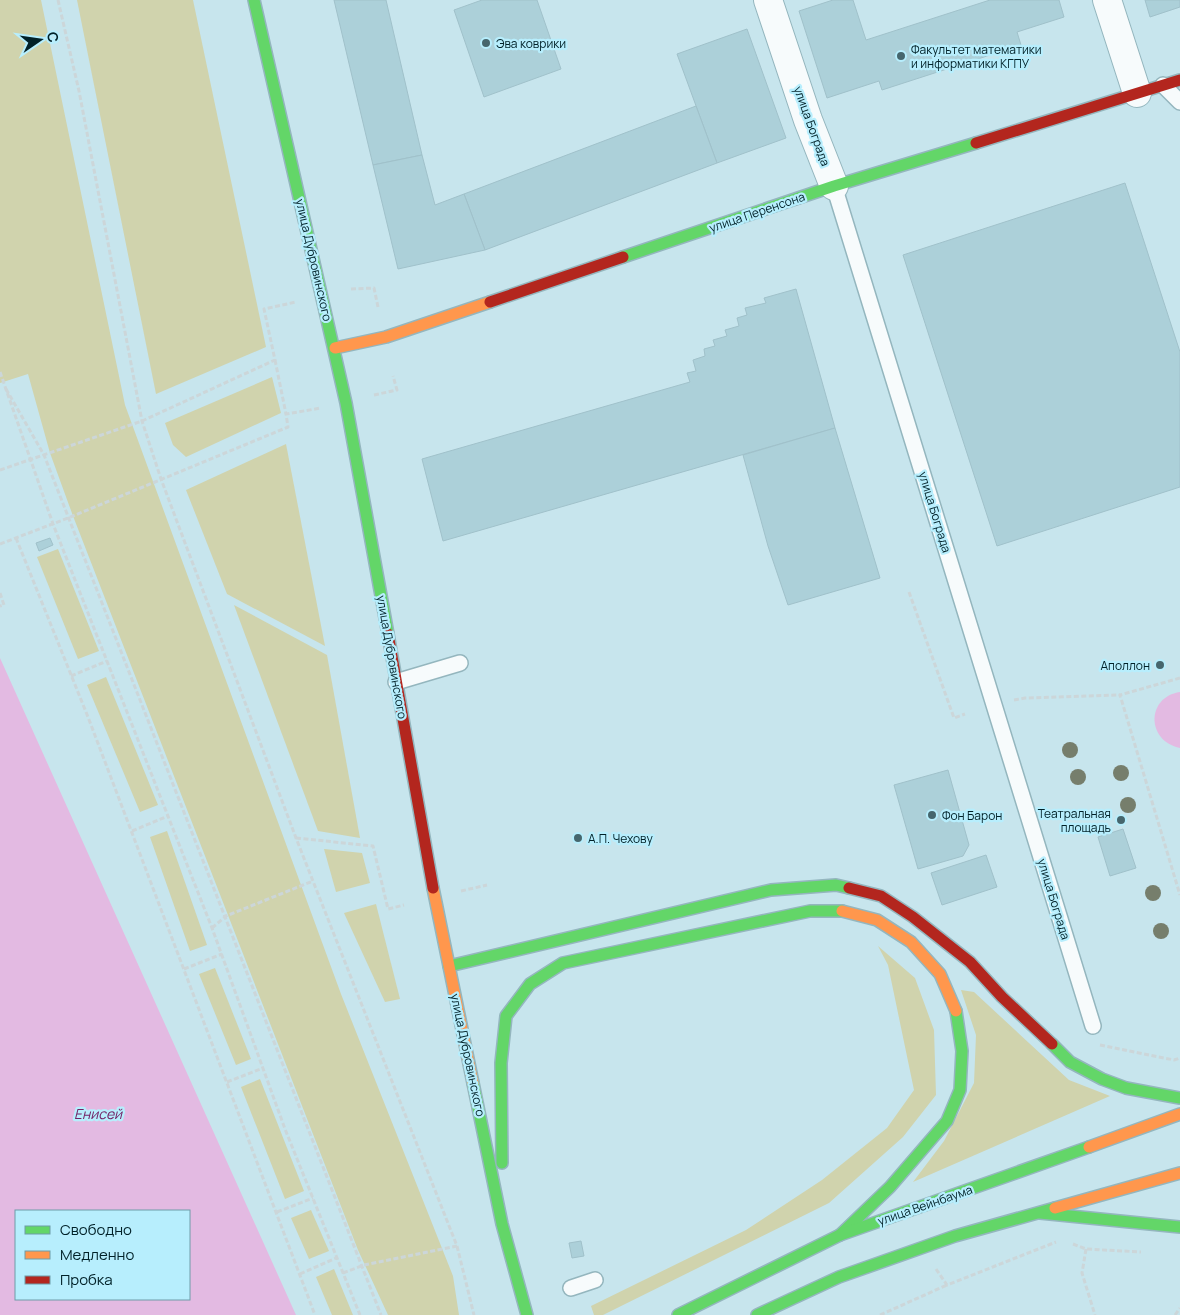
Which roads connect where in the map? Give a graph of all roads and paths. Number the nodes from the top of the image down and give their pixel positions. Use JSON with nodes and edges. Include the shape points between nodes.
{"nodes":[{"id":1,"x":58,"y":0,"type":"edge"},
{"id":2,"x":254,"y":0,"type":"edge"},
{"id":3,"x":768,"y":0,"type":"edge"},
{"id":4,"x":1106,"y":0,"type":"edge"},
{"id":5,"x":1180,"y":80,"type":"edge"},
{"id":6,"x":1164,"y":85,"type":"junction"},
{"id":7,"x":1137,"y":93,"type":"junction"},
{"id":8,"x":1180,"y":102,"type":"edge"},
{"id":9,"x":834,"y":186,"type":"junction"},
{"id":10,"x":351,"y":289,"type":"dead end"},
{"id":11,"x":299,"y":301,"type":"dead end"},
{"id":12,"x":378,"y":307,"type":"dead end"},
{"id":13,"x":335,"y":348,"type":"junction"},
{"id":14,"x":275,"y":360,"type":"junction"},
{"id":15,"x":0,"y":372,"type":"edge"},
{"id":16,"x":394,"y":376,"type":"dead end"},
{"id":17,"x":1,"y":382,"type":"edge"},
{"id":18,"x":374,"y":395,"type":"dead end"},
{"id":19,"x":324,"y":407,"type":"dead end"},
{"id":20,"x":286,"y":414,"type":"junction"},
{"id":21,"x":142,"y":421,"type":"junction"},
{"id":22,"x":44,"y":455,"type":"junction"},
{"id":23,"x":29,"y":460,"type":"junction"},
{"id":24,"x":0,"y":470,"type":"edge"},
{"id":25,"x":161,"y":479,"type":"junction"},
{"id":26,"x":68,"y":518,"type":"junction"},
{"id":27,"x":53,"y":524,"type":"junction"},
{"id":28,"x":16,"y":538,"type":"junction"},
{"id":29,"x":0,"y":544,"type":"edge"},
{"id":30,"x":909,"y":592,"type":"dead end"},
{"id":31,"x":0,"y":593,"type":"edge"},
{"id":32,"x":0,"y":606,"type":"edge"},
{"id":33,"x":107,"y":661,"type":"junction"},
{"id":34,"x":460,"y":663,"type":"dead end"},
{"id":35,"x":71,"y":676,"type":"junction"},
{"id":36,"x":1180,"y":678,"type":"edge"},
{"id":37,"x":396,"y":682,"type":"junction"},
{"id":38,"x":1120,"y":695,"type":"junction"},
{"id":39,"x":1014,"y":700,"type":"dead end"},
{"id":40,"x":965,"y":714,"type":"dead end"},
{"id":41,"x":168,"y":816,"type":"junction"},
{"id":42,"x":132,"y":831,"type":"junction"},
{"id":43,"x":296,"y":838,"type":"junction"},
{"id":44,"x":313,"y":881,"type":"junction"},
{"id":45,"x":487,"y":885,"type":"dead end"},
{"id":46,"x":456,"y":892,"type":"dead end"},
{"id":47,"x":1180,"y":895,"type":"edge"},
{"id":48,"x":404,"y":905,"type":"dead end"},
{"id":49,"x":226,"y":916,"type":"junction"},
{"id":50,"x":212,"y":928,"type":"junction"},
{"id":51,"x":222,"y":954,"type":"junction"},
{"id":52,"x":449,"y":966,"type":"junction"},
{"id":53,"x":184,"y":969,"type":"junction"},
{"id":54,"x":1093,"y":1026,"type":"dead end"},
{"id":55,"x":1093,"y":1046,"type":"dead end"},
{"id":56,"x":1180,"y":1058,"type":"edge"},
{"id":57,"x":263,"y":1068,"type":"junction"},
{"id":58,"x":227,"y":1082,"type":"junction"},
{"id":59,"x":1180,"y":1098,"type":"edge"},
{"id":60,"x":1180,"y":1114,"type":"edge"},
{"id":61,"x":1180,"y":1173,"type":"edge"},
{"id":62,"x":313,"y":1198,"type":"junction"},
{"id":63,"x":277,"y":1212,"type":"junction"},
{"id":64,"x":1040,"y":1213,"type":"junction"},
{"id":65,"x":502,"y":1224,"type":"junction"},
{"id":66,"x":1180,"y":1227,"type":"edge"},
{"id":67,"x":840,"y":1234,"type":"junction"},
{"id":68,"x":1062,"y":1240,"type":"dead end"},
{"id":69,"x":1070,"y":1243,"type":"dead end"},
{"id":70,"x":456,"y":1246,"type":"junction"},
{"id":71,"x":1086,"y":1249,"type":"junction"},
{"id":72,"x":1150,"y":1252,"type":"dead end"},
{"id":73,"x":336,"y":1258,"type":"junction"},
{"id":74,"x":361,"y":1266,"type":"junction"},
{"id":75,"x":934,"y":1267,"type":"dead end"},
{"id":76,"x":342,"y":1273,"type":"junction"},
{"id":77,"x":300,"y":1274,"type":"junction"},
{"id":78,"x":595,"y":1280,"type":"dead end"},
{"id":79,"x":946,"y":1285,"type":"junction"},
{"id":80,"x":571,"y":1288,"type":"dead end"},
{"id":81,"x":1180,"y":1308,"type":"edge"},
{"id":82,"x":315,"y":1315,"type":"edge"},
{"id":83,"x":360,"y":1315,"type":"edge"},
{"id":84,"x":381,"y":1315,"type":"edge"},
{"id":85,"x":474,"y":1315,"type":"edge"},
{"id":86,"x":527,"y":1315,"type":"edge"},
{"id":87,"x":678,"y":1315,"type":"edge"},
{"id":88,"x":757,"y":1315,"type":"edge"},
{"id":89,"x":880,"y":1315,"type":"edge"},
{"id":90,"x":1095,"y":1315,"type":"edge"},
{"id":91,"x":1175,"y":1315,"type":"edge"}],
"edges":[{"from":1,"to":21,"type":"path","via":[[79,91]]},
{"from":2,"to":13,"type":"main road","name":"улица Дубровинского"},
{"from":3,"to":9,"type":"street","name":"улица Бограда"},
{"from":4,"to":7,"type":"street"},
{"from":5,"to":6,"type":"main road","name":"улица Перенсона"},
{"from":6,"to":7,"type":"main road","name":"улица Перенсона"},
{"from":6,"to":8,"type":"lane"},
{"from":7,"to":9,"type":"main road","name":"улица Перенсона"},
{"from":9,"to":13,"type":"main road","name":"улица Перенсона","via":[[386,337]]},
{"from":9,"to":54,"type":"lane","name":"улица Бограда"},
{"from":10,"to":12,"type":"path","via":[[374,288]]},
{"from":11,"to":14,"type":"path","via":[[264,310]]},
{"from":13,"to":37,"type":"main road","name":"улица Дубровинского"},
{"from":14,"to":20,"type":"path"},
{"from":14,"to":21,"type":"path"},
{"from":15,"to":17,"type":"path"},
{"from":16,"to":18,"type":"path","via":[[396,390]]},
{"from":17,"to":22,"type":"path"},
{"from":17,"to":23,"type":"path"},
{"from":19,"to":20,"type":"path"},
{"from":20,"to":25,"type":"path","via":[[288,427]]},
{"from":21,"to":22,"type":"path"},
{"from":21,"to":25,"type":"path"},
{"from":22,"to":23,"type":"path"},
{"from":22,"to":26,"type":"path"},
{"from":23,"to":24,"type":"path"},
{"from":23,"to":27,"type":"path"},
{"from":25,"to":26,"type":"path"},
{"from":25,"to":43,"type":"path"},
{"from":26,"to":27,"type":"path"},
{"from":26,"to":49,"type":"path"},
{"from":27,"to":28,"type":"path"},
{"from":27,"to":33,"type":"path"},
{"from":28,"to":29,"type":"path"},
{"from":28,"to":35,"type":"path"},
{"from":30,"to":40,"type":"path","via":[[954,718]]},
{"from":31,"to":32,"type":"path","via":[[4,605]]},
{"from":33,"to":35,"type":"path"},
{"from":33,"to":41,"type":"path"},
{"from":34,"to":37,"type":"lane"},
{"from":35,"to":42,"type":"path"},
{"from":36,"to":38,"type":"path"},
{"from":37,"to":52,"type":"main road","name":"улица Дубровинского"},
{"from":38,"to":39,"type":"path"},
{"from":38,"to":47,"type":"path"},
{"from":41,"to":42,"type":"path"},
{"from":41,"to":50,"type":"path"},
{"from":42,"to":53,"type":"path"},
{"from":43,"to":44,"type":"path"},
{"from":43,"to":48,"type":"path","via":[[373,846],[388,909]]},
{"from":44,"to":49,"type":"path"},
{"from":44,"to":70,"type":"path"},
{"from":45,"to":46,"type":"path"},
{"from":49,"to":50,"type":"path"},
{"from":49,"to":74,"type":"path"},
{"from":50,"to":51,"type":"path"},
{"from":51,"to":53,"type":"path"},
{"from":51,"to":57,"type":"path"},
{"from":52,"to":59,"type":"main road","via":[[771,890],[836,885],[881,896],[913,916],[970,962],[1070,1062],[1126,1088]]},
{"from":52,"to":65,"type":"main road","name":"улица Дубровинского"},
{"from":53,"to":58,"type":"path"},
{"from":55,"to":56,"type":"path","via":[[1102,1045],[1174,1060]]},
{"from":57,"to":58,"type":"path"},
{"from":57,"to":62,"type":"path"},
{"from":58,"to":63,"type":"path"},
{"from":60,"to":67,"type":"main road","name":"улица Вейнбаума"},
{"from":61,"to":64,"type":"main road"},
{"from":62,"to":63,"type":"path"},
{"from":62,"to":73,"type":"path"},
{"from":63,"to":77,"type":"path"},
{"from":64,"to":66,"type":"main road"},
{"from":64,"to":88,"type":"main road","via":[[955,1236],[839,1277]]},
{"from":65,"to":67,"type":"main road","via":[[501,1063],[506,1016],[530,984],[563,963],[810,911],[840,910],[877,920],[911,942],[940,974],[956,1011],[962,1051],[960,1090],[947,1121],[890,1187]]},
{"from":65,"to":86,"type":"main road","name":"улица Дубровинского"},
{"from":67,"to":87,"type":"main road","name":"улица Вейнбаума"},
{"from":68,"to":79,"type":"path"},
{"from":69,"to":71,"type":"path"},
{"from":70,"to":74,"type":"path"},
{"from":70,"to":85,"type":"path"},
{"from":71,"to":72,"type":"path"},
{"from":71,"to":90,"type":"path","via":[[1082,1273]]},
{"from":73,"to":76,"type":"path"},
{"from":73,"to":77,"type":"path"},
{"from":74,"to":76,"type":"path"},
{"from":74,"to":84,"type":"path"},
{"from":75,"to":79,"type":"path"},
{"from":76,"to":83,"type":"path"},
{"from":77,"to":82,"type":"path"},
{"from":78,"to":80,"type":"lane"},
{"from":79,"to":89,"type":"path"},
{"from":81,"to":91,"type":"path"}]}
